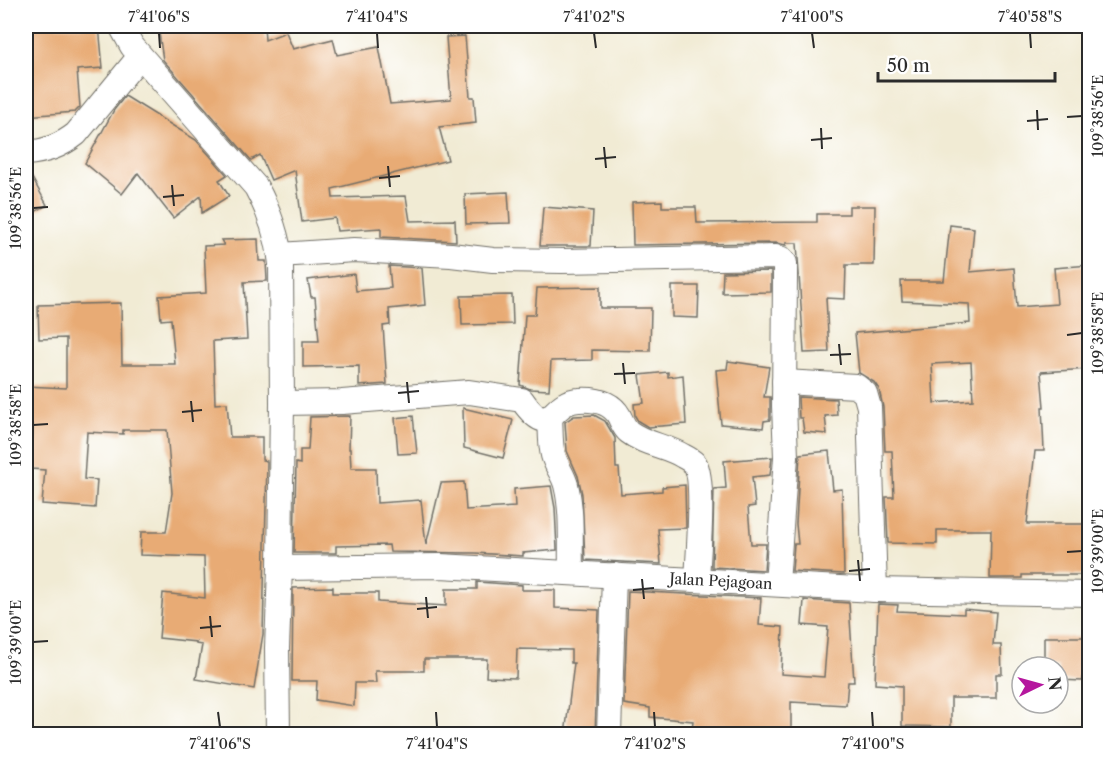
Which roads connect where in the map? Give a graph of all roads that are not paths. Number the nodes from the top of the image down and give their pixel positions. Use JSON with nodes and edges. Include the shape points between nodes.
{"nodes":[{"id":1,"x":121,"y":26,"type":"edge"},
{"id":2,"x":140,"y":56,"type":"junction"},
{"id":3,"x":26,"y":153,"type":"edge"},
{"id":4,"x":280,"y":255,"type":"junction"},
{"id":5,"x":784,"y":382,"type":"junction"},
{"id":6,"x":282,"y":403,"type":"junction"},
{"id":7,"x":550,"y":418,"type":"junction"},
{"id":8,"x":280,"y":568,"type":"junction"},
{"id":9,"x":571,"y":573,"type":"junction"},
{"id":10,"x":614,"y":575,"type":"junction"},
{"id":11,"x":698,"y":579,"type":"junction"},
{"id":12,"x":777,"y":584,"type":"junction"},
{"id":13,"x":875,"y":590,"type":"junction"},
{"id":14,"x":1089,"y":594,"type":"edge"},
{"id":15,"x":278,"y":735,"type":"edge"},
{"id":16,"x":609,"y":735,"type":"edge"}],
"edges":[{"from":1,"to":2,"type":"street"},
{"from":2,"to":3,"type":"street","via":[[76,134],[55,147]]},
{"from":2,"to":4,"type":"street","via":[[256,187],[266,204]]},
{"from":4,"to":5,"type":"street","via":[[354,250],[493,260],[776,257],[785,263]]},
{"from":4,"to":6,"type":"street"},
{"from":5,"to":12,"type":"street","via":[[786,457]]},
{"from":5,"to":13,"type":"street","via":[[856,386],[865,393],[869,407]]},
{"from":6,"to":7,"type":"street","via":[[469,392],[522,400],[535,417]]},
{"from":6,"to":8,"type":"street"},
{"from":7,"to":9,"type":"street","via":[[552,453],[567,487]]},
{"from":7,"to":11,"type":"street","via":[[569,401],[606,403],[629,432],[694,464],[700,507]]},
{"from":8,"to":9,"type":"street","name":"Jalan Pejagoan","via":[[440,566]]},
{"from":8,"to":15,"type":"street"},
{"from":9,"to":10,"type":"street","name":"Jalan Pejagoan"},
{"from":10,"to":11,"type":"street","name":"Jalan Pejagoan"},
{"from":10,"to":16,"type":"street"},
{"from":11,"to":12,"type":"street","name":"Jalan Pejagoan"},
{"from":12,"to":13,"type":"street","name":"Jalan Pejagoan"},
{"from":13,"to":14,"type":"street","name":"Jalan Pejagoan"}]}
